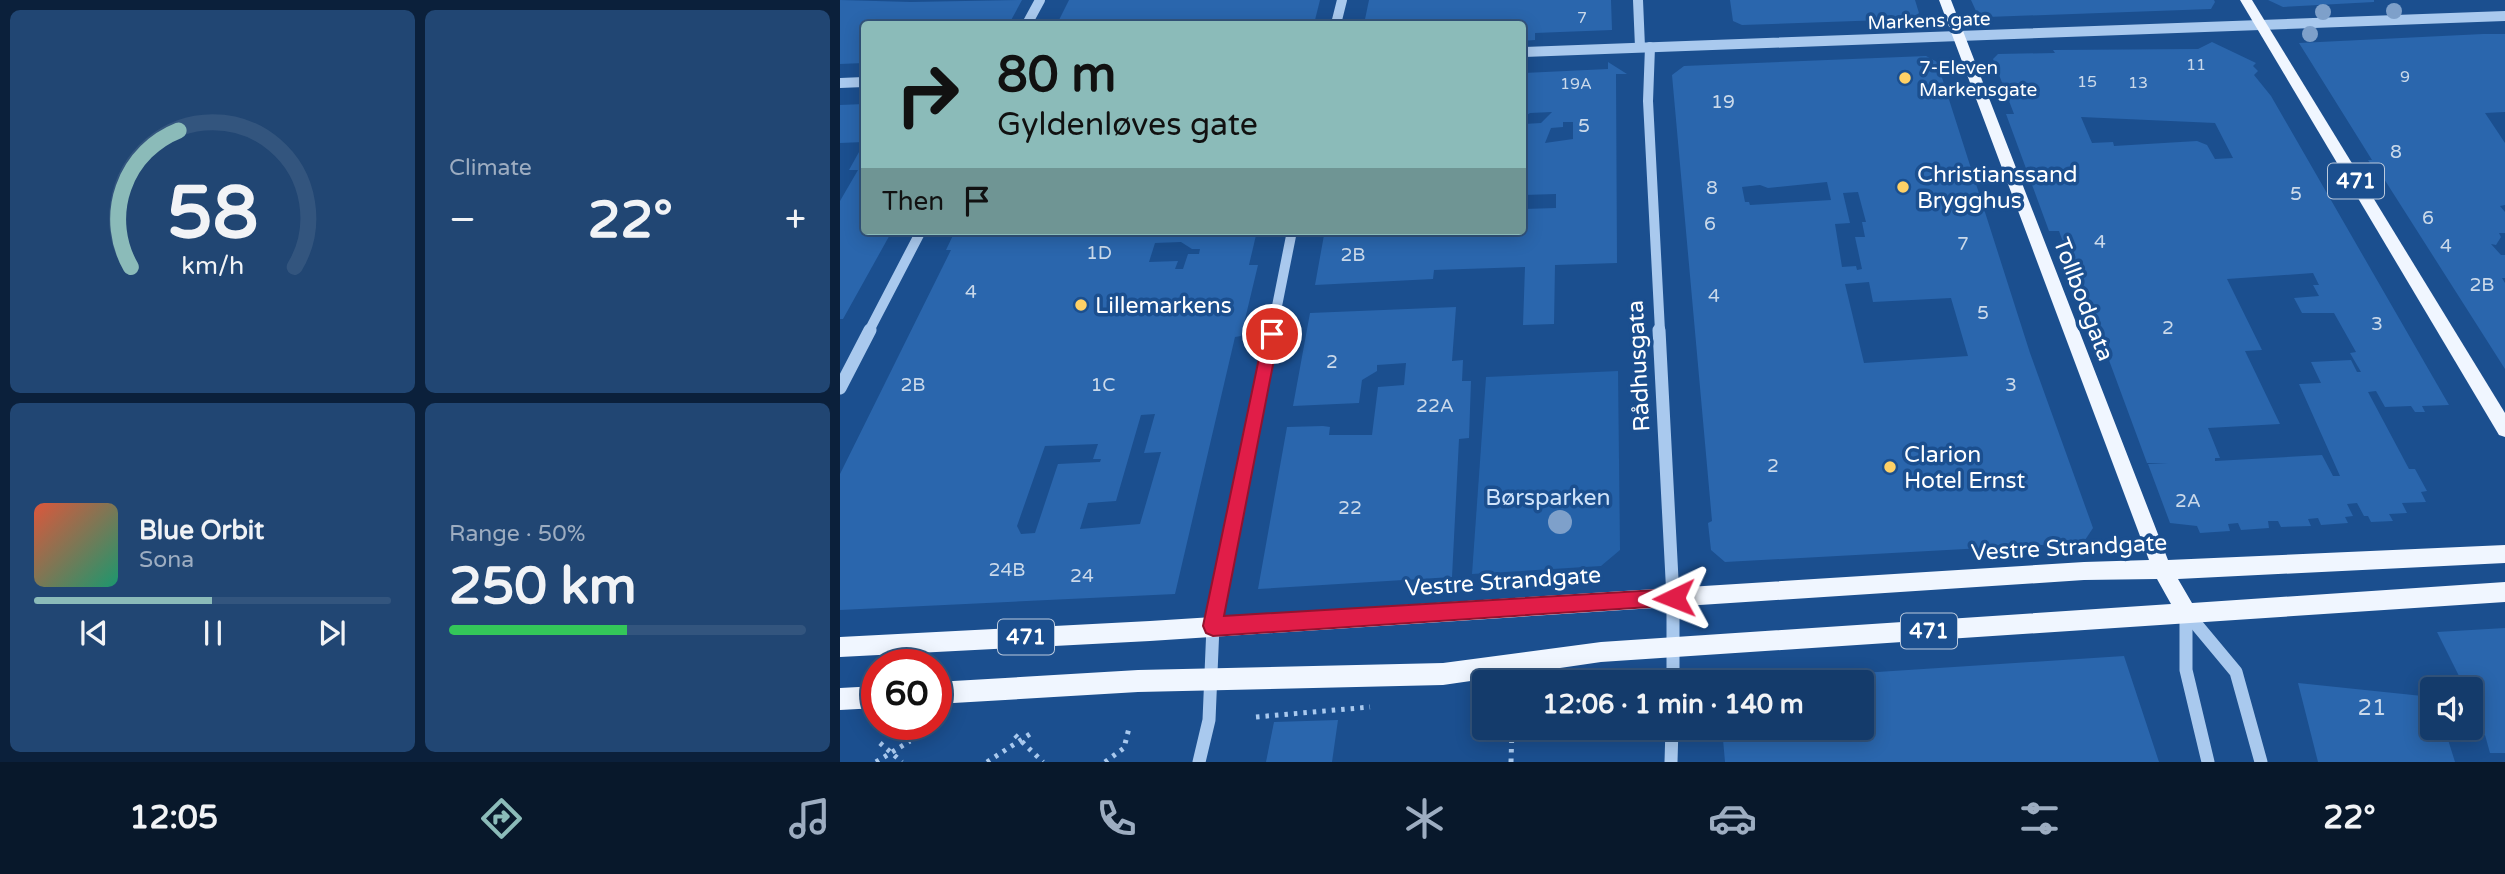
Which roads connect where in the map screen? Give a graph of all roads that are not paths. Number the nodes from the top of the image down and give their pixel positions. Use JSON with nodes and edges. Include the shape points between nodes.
{"nodes":[{"id":1,"x":1342,"y":0,"type":"edge"},
{"id":2,"x":1638,"y":0,"type":"edge"},
{"id":3,"x":1945,"y":0,"type":"edge"},
{"id":4,"x":2246,"y":0,"type":"edge"},
{"id":5,"x":1038,"y":3,"type":"edge"},
{"id":6,"x":2505,"y":16,"type":"edge"},
{"id":7,"x":1029,"y":21,"type":"edge"},
{"id":8,"x":1337,"y":21,"type":"edge"},
{"id":9,"x":2261,"y":25,"type":"junction"},
{"id":10,"x":1956,"y":37,"type":"junction"},
{"id":11,"x":1645,"y":47,"type":"junction"},
{"id":12,"x":1526,"y":52,"type":"edge"},
{"id":13,"x":861,"y":82,"type":"edge"},
{"id":14,"x":840,"y":83,"type":"edge"},
{"id":15,"x":919,"y":235,"type":"edge"},
{"id":16,"x":1291,"y":235,"type":"edge"},
{"id":17,"x":840,"y":388,"type":"edge"},
{"id":18,"x":2505,"y":429,"type":"edge"},
{"id":19,"x":2505,"y":554,"type":"edge"},
{"id":20,"x":2162,"y":569,"type":"junction"},
{"id":21,"x":2505,"y":592,"type":"edge"},
{"id":22,"x":1674,"y":598,"type":"junction"},
{"id":23,"x":2186,"y":612,"type":"junction"},
{"id":24,"x":1213,"y":626,"type":"junction"},
{"id":25,"x":840,"y":647,"type":"edge"},
{"id":26,"x":1672,"y":648,"type":"junction"},
{"id":27,"x":1673,"y":670,"type":"edge"},
{"id":28,"x":1213,"y":680,"type":"junction"},
{"id":29,"x":952,"y":692,"type":"edge"},
{"id":30,"x":861,"y":698,"type":"edge"},
{"id":31,"x":840,"y":699,"type":"edge"},
{"id":32,"x":1672,"y":740,"type":"edge"},
{"id":33,"x":1199,"y":762,"type":"edge"},
{"id":34,"x":1671,"y":762,"type":"edge"},
{"id":35,"x":2208,"y":762,"type":"edge"},
{"id":36,"x":2260,"y":762,"type":"edge"}],
"edges":[{"from":1,"to":8,"type":"street"},
{"from":2,"to":11,"type":"street","name":"Rådhusgata"},
{"from":3,"to":10,"type":"main road","name":"Tollbodgata"},
{"from":4,"to":9,"type":"main road","number":"471"},
{"from":5,"to":7,"type":"street"},
{"from":6,"to":9,"type":"street","name":"Markens gate"},
{"from":9,"to":10,"type":"street","name":"Markens gate"},
{"from":9,"to":18,"type":"main road","number":"471"},
{"from":10,"to":11,"type":"street","name":"Markens gate"},
{"from":10,"to":20,"type":"main road","name":"Tollbodgata"},
{"from":11,"to":12,"type":"street","name":"Markens gate"},
{"from":11,"to":22,"type":"street","name":"Rådhusgata"},
{"from":13,"to":14,"type":"street"},
{"from":15,"to":17,"type":"street"},
{"from":16,"to":24,"type":"street"},
{"from":19,"to":20,"type":"main road","name":"Vestre Strandgate","number":"471"},
{"from":20,"to":22,"type":"main road","name":"Vestre Strandgate","number":"471","via":[[2084,570]]},
{"from":20,"to":23,"type":"main road","name":"Tollbodgata"},
{"from":21,"to":23,"type":"main road","number":"471"},
{"from":22,"to":24,"type":"main road","name":"Vestre Strandgate","number":"471"},
{"from":22,"to":26,"type":"street","name":"Rådhusgata"},
{"from":23,"to":26,"type":"main road","number":"471"},
{"from":23,"to":35,"type":"street","name":"Tollbodgata","via":[[2186,670]]},
{"from":23,"to":36,"type":"street","name":"Tollbodgata","via":[[2236,672]]},
{"from":24,"to":25,"type":"main road","name":"Vestre Strandgate","number":"471"},
{"from":24,"to":28,"type":"street"},
{"from":26,"to":27,"type":"street","name":"Rådhusgata"},
{"from":26,"to":28,"type":"main road","number":"471","via":[[1601,652],[1443,674]]},
{"from":28,"to":29,"type":"main road","number":"471"},
{"from":28,"to":33,"type":"street"},
{"from":30,"to":31,"type":"main road"},
{"from":32,"to":34,"type":"street"}]}
